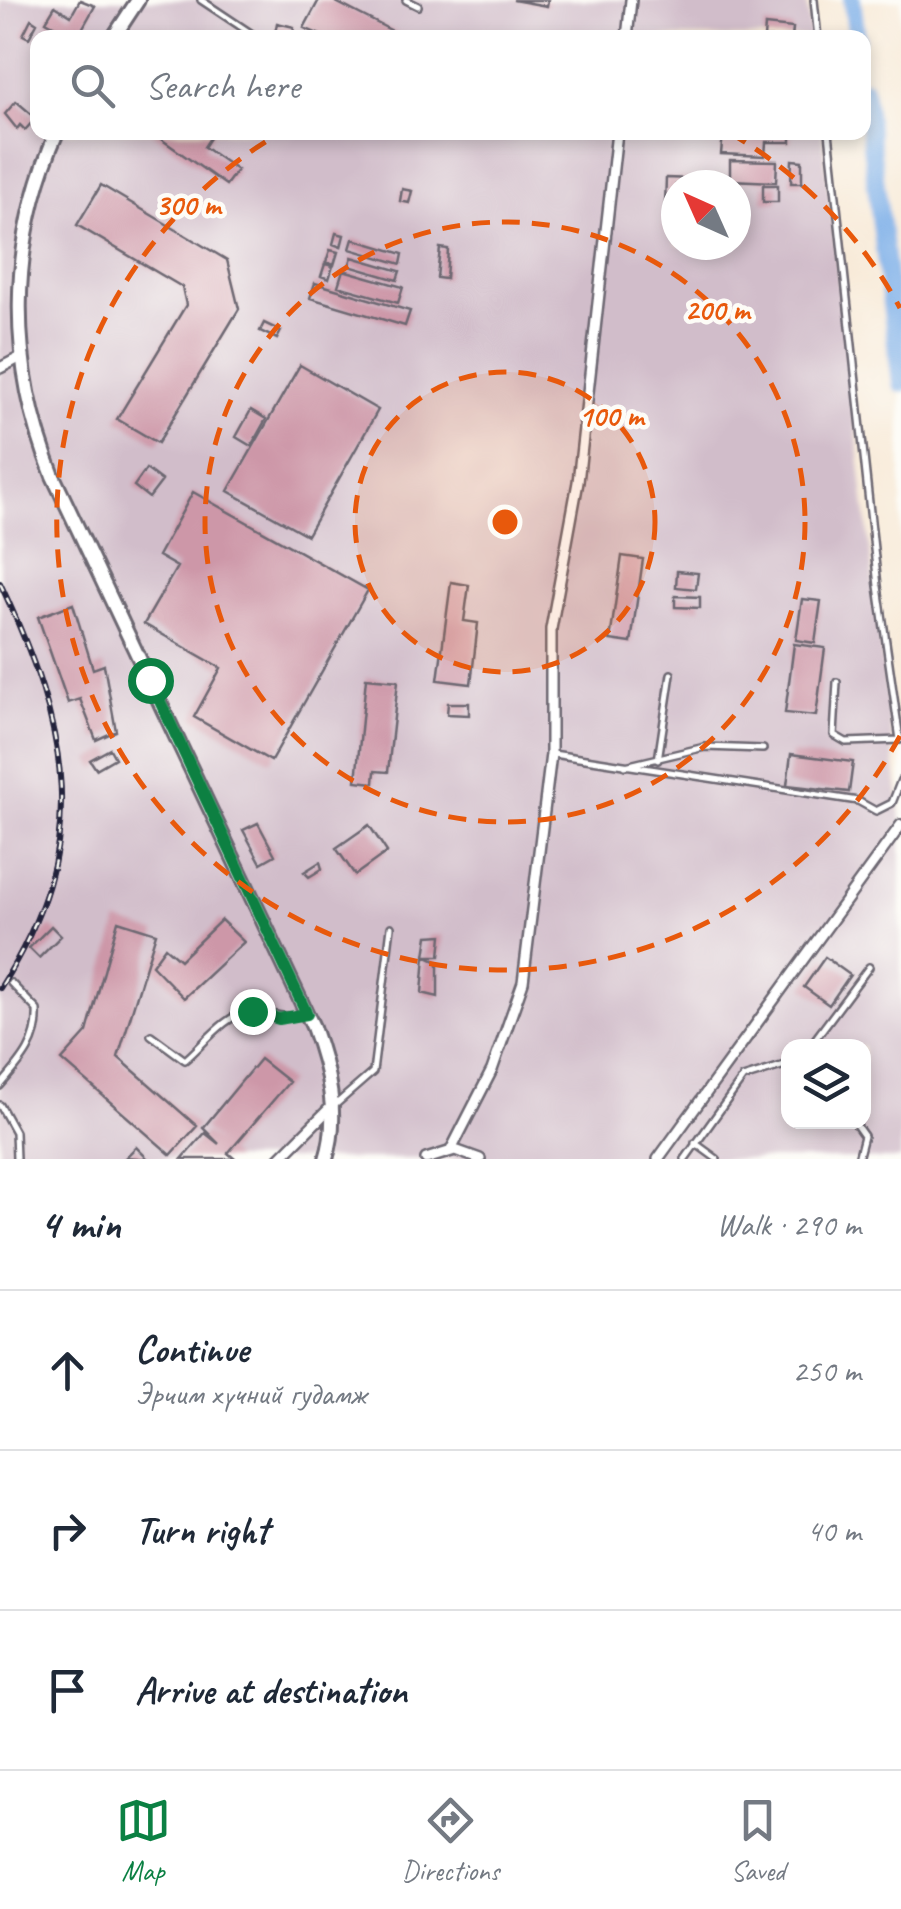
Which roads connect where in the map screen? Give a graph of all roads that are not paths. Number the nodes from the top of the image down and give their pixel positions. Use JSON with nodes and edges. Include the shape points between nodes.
{"nodes":[{"id":1,"x":201,"y":0,"type":"edge"},
{"id":2,"x":406,"y":0,"type":"edge"},
{"id":3,"x":632,"y":0,"type":"edge"},
{"id":4,"x":814,"y":0,"type":"edge"},
{"id":5,"x":134,"y":1,"type":"edge"},
{"id":6,"x":418,"y":6,"type":"dead end"},
{"id":7,"x":118,"y":30,"type":"edge"},
{"id":8,"x":246,"y":30,"type":"edge"},
{"id":9,"x":629,"y":30,"type":"edge"},
{"id":10,"x":817,"y":30,"type":"edge"},
{"id":11,"x":53,"y":140,"type":"edge"},
{"id":12,"x":616,"y":140,"type":"edge"},
{"id":13,"x":830,"y":140,"type":"edge"},
{"id":14,"x":22,"y":357,"type":"junction"},
{"id":15,"x":0,"y":368,"type":"edge"},
{"id":16,"x":672,"y":674,"type":"dead end"},
{"id":17,"x":837,"y":682,"type":"dead end"},
{"id":18,"x":901,"y":743,"type":"edge"},
{"id":19,"x":763,"y":750,"type":"dead end"},
{"id":20,"x":551,"y":754,"type":"junction"},
{"id":21,"x":658,"y":760,"type":"junction"},
{"id":22,"x":622,"y":768,"type":"junction"},
{"id":23,"x":901,"y":780,"type":"edge"},
{"id":24,"x":901,"y":825,"type":"edge"},
{"id":25,"x":391,"y":927,"type":"dead end"},
{"id":26,"x":870,"y":967,"type":"dead end"},
{"id":27,"x":11,"y":983,"type":"dead end"},
{"id":28,"x":307,"y":1014,"type":"junction"},
{"id":29,"x":151,"y":1035,"type":"dead end"},
{"id":30,"x":815,"y":1039,"type":"edge"},
{"id":31,"x":781,"y":1068,"type":"edge"},
{"id":32,"x":0,"y":1086,"type":"edge"},
{"id":33,"x":0,"y":1104,"type":"edge"},
{"id":34,"x":331,"y":1107,"type":"junction"},
{"id":35,"x":859,"y":1129,"type":"edge"},
{"id":36,"x":695,"y":1143,"type":"junction"},
{"id":37,"x":451,"y":1150,"type":"junction"},
{"id":38,"x":16,"y":1159,"type":"edge"},
{"id":39,"x":279,"y":1159,"type":"edge"},
{"id":40,"x":326,"y":1159,"type":"edge"},
{"id":41,"x":426,"y":1159,"type":"edge"},
{"id":42,"x":480,"y":1159,"type":"edge"},
{"id":43,"x":658,"y":1159,"type":"edge"},
{"id":44,"x":685,"y":1159,"type":"edge"},
{"id":45,"x":717,"y":1159,"type":"edge"},
{"id":46,"x":858,"y":1159,"type":"edge"}],
"edges":[{"from":1,"to":8,"type":"lane"},
{"from":2,"to":6,"type":"lane"},
{"from":3,"to":9,"type":"street"},
{"from":4,"to":10,"type":"lane"},
{"from":5,"to":7,"type":"main road"},
{"from":11,"to":14,"type":"main road","via":[[22,257]]},
{"from":12,"to":20,"type":"street","via":[[578,482],[552,629]]},
{"from":13,"to":18,"type":"lane"},
{"from":14,"to":15,"type":"street"},
{"from":14,"to":28,"type":"main road","via":[[53,476]]},
{"from":16,"to":21,"type":"lane"},
{"from":17,"to":18,"type":"lane","via":[[834,735],[846,742]]},
{"from":19,"to":21,"type":"lane","via":[[705,748]]},
{"from":20,"to":22,"type":"lane"},
{"from":20,"to":37,"type":"street","via":[[524,982],[492,1070]]},
{"from":21,"to":22,"type":"lane"},
{"from":22,"to":23,"type":"lane","via":[[858,800],[876,810],[892,803]]},
{"from":24,"to":43,"type":"street"},
{"from":25,"to":34,"type":"lane","via":[[373,1072]]},
{"from":26,"to":30,"type":"lane"},
{"from":27,"to":32,"type":"lane","via":[[37,1010],[38,1030]]},
{"from":28,"to":29,"type":"lane","via":[[242,1014],[185,1060]]},
{"from":28,"to":34,"type":"main road"},
{"from":31,"to":36,"type":"lane","via":[[743,1078]]},
{"from":33,"to":38,"type":"lane","via":[[15,1132]]},
{"from":34,"to":39,"type":"street"},
{"from":34,"to":40,"type":"main road"},
{"from":35,"to":46,"type":"lane","via":[[864,1136]]},
{"from":36,"to":44,"type":"lane"},
{"from":36,"to":45,"type":"lane"},
{"from":37,"to":41,"type":"street"},
{"from":37,"to":42,"type":"street"}]}
